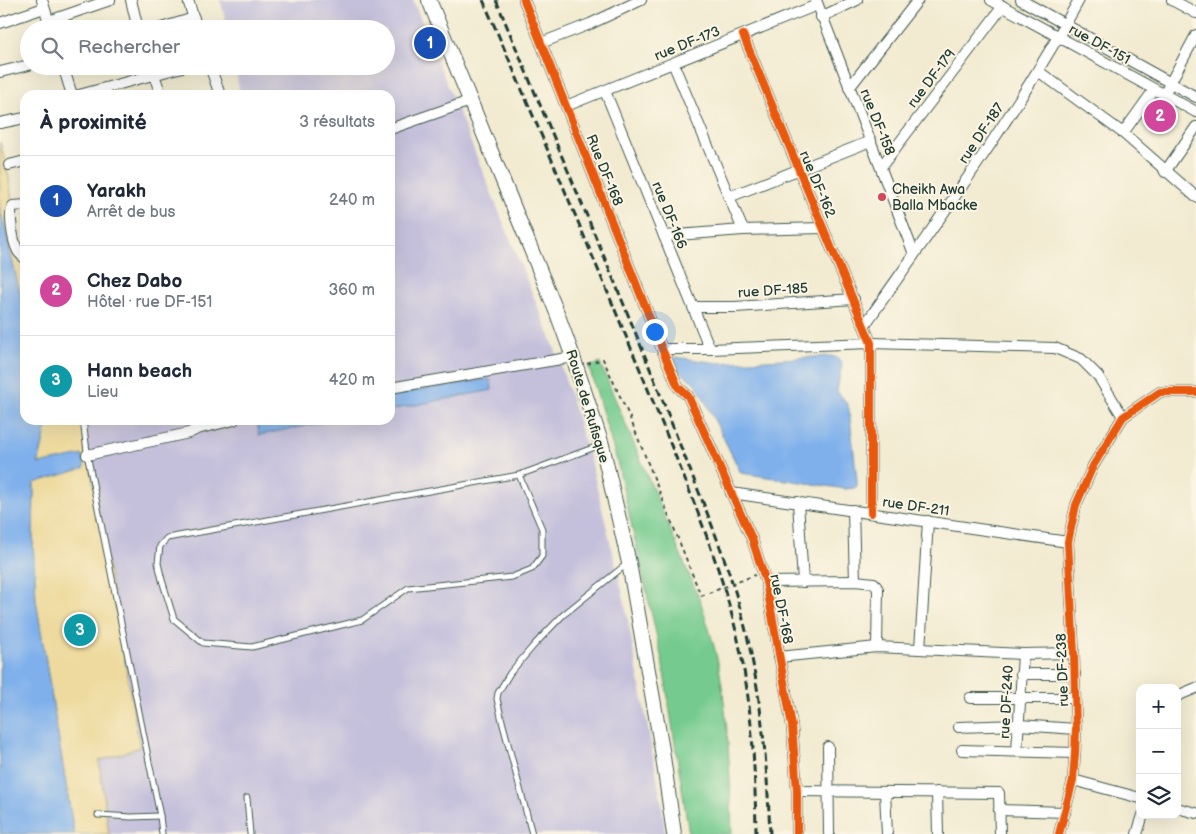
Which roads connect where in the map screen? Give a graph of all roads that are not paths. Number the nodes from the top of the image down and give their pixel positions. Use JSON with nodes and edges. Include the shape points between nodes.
{"nodes":[{"id":1,"x":110,"y":0,"type":"edge"},
{"id":2,"x":131,"y":0,"type":"edge"},
{"id":3,"x":188,"y":0,"type":"edge"},
{"id":4,"x":429,"y":0,"type":"edge"},
{"id":5,"x":524,"y":0,"type":"edge"},
{"id":6,"x":642,"y":0,"type":"edge"},
{"id":7,"x":857,"y":0,"type":"edge"},
{"id":8,"x":918,"y":0,"type":"edge"},
{"id":9,"x":992,"y":0,"type":"edge"},
{"id":10,"x":1021,"y":0,"type":"edge"},
{"id":11,"x":1079,"y":0,"type":"edge"},
{"id":12,"x":1172,"y":0,"type":"edge"},
{"id":13,"x":816,"y":3,"type":"edge"},
{"id":14,"x":43,"y":4,"type":"edge"},
{"id":15,"x":1003,"y":6,"type":"junction"},
{"id":16,"x":1196,"y":13,"type":"edge"},
{"id":17,"x":822,"y":17,"type":"junction"},
{"id":18,"x":194,"y":18,"type":"joint"},
{"id":19,"x":48,"y":20,"type":"edge"},
{"id":20,"x":62,"y":20,"type":"edge"},
{"id":21,"x":136,"y":20,"type":"edge"},
{"id":22,"x":187,"y":20,"type":"edge"},
{"id":23,"x":0,"y":23,"type":"edge"},
{"id":24,"x":1065,"y":24,"type":"junction"},
{"id":25,"x":743,"y":35,"type":"junction"},
{"id":26,"x":1196,"y":35,"type":"edge"},
{"id":27,"x":1058,"y":37,"type":"junction"},
{"id":28,"x":541,"y":43,"type":"junction"},
{"id":29,"x":673,"y":63,"type":"junction"},
{"id":30,"x":20,"y":67,"type":"edge"},
{"id":31,"x":1038,"y":71,"type":"junction"},
{"id":32,"x":0,"y":72,"type":"edge"},
{"id":33,"x":66,"y":75,"type":"edge"},
{"id":34,"x":140,"y":75,"type":"edge"},
{"id":35,"x":154,"y":75,"type":"edge"},
{"id":36,"x":213,"y":75,"type":"edge"},
{"id":37,"x":1170,"y":84,"type":"junction"},
{"id":38,"x":849,"y":88,"type":"junction"},
{"id":39,"x":70,"y":90,"type":"edge"},
{"id":40,"x":94,"y":90,"type":"edge"},
{"id":41,"x":159,"y":90,"type":"edge"},
{"id":42,"x":218,"y":90,"type":"edge"},
{"id":43,"x":605,"y":91,"type":"junction"},
{"id":44,"x":1159,"y":93,"type":"junction"},
{"id":45,"x":1196,"y":97,"type":"edge"},
{"id":46,"x":470,"y":101,"type":"junction"},
{"id":47,"x":566,"y":106,"type":"junction"},
{"id":48,"x":1196,"y":112,"type":"edge"},
{"id":49,"x":20,"y":119,"type":"edge"},
{"id":50,"x":0,"y":123,"type":"edge"},
{"id":51,"x":395,"y":127,"type":"edge"},
{"id":52,"x":1196,"y":127,"type":"edge"},
{"id":53,"x":1123,"y":133,"type":"junction"},
{"id":54,"x":871,"y":141,"type":"junction"},
{"id":55,"x":20,"y":162,"type":"edge"},
{"id":56,"x":9,"y":165,"type":"dead end"},
{"id":57,"x":881,"y":167,"type":"junction"},
{"id":58,"x":798,"y":170,"type":"junction"},
{"id":59,"x":1165,"y":172,"type":"junction"},
{"id":60,"x":729,"y":197,"type":"junction"},
{"id":61,"x":1196,"y":197,"type":"edge"},
{"id":62,"x":20,"y":206,"type":"edge"},
{"id":63,"x":823,"y":228,"type":"junction"},
{"id":64,"x":743,"y":230,"type":"junction"},
{"id":65,"x":664,"y":236,"type":"junction"},
{"id":66,"x":20,"y":253,"type":"edge"},
{"id":67,"x":914,"y":254,"type":"junction"},
{"id":68,"x":854,"y":299,"type":"junction"},
{"id":69,"x":694,"y":307,"type":"junction"},
{"id":70,"x":864,"y":326,"type":"junction"},
{"id":71,"x":871,"y":343,"type":"junction"},
{"id":72,"x":662,"y":349,"type":"junction"},
{"id":73,"x":710,"y":349,"type":"junction"},
{"id":74,"x":575,"y":363,"type":"junction"},
{"id":75,"x":395,"y":387,"type":"edge"},
{"id":76,"x":1196,"y":392,"type":"edge"},
{"id":77,"x":1123,"y":417,"type":"junction"},
{"id":78,"x":83,"y":425,"type":"edge"},
{"id":79,"x":195,"y":425,"type":"edge"},
{"id":80,"x":602,"y":445,"type":"junction"},
{"id":81,"x":87,"y":455,"type":"junction"},
{"id":82,"x":519,"y":475,"type":"junction"},
{"id":83,"x":731,"y":493,"type":"junction"},
{"id":84,"x":798,"y":502,"type":"junction"},
{"id":85,"x":853,"y":510,"type":"junction"},
{"id":86,"x":870,"y":513,"type":"junction"},
{"id":87,"x":928,"y":522,"type":"junction"},
{"id":88,"x":1068,"y":542,"type":"junction"},
{"id":89,"x":628,"y":563,"type":"junction"},
{"id":90,"x":855,"y":580,"type":"junction"},
{"id":91,"x":766,"y":582,"type":"junction"},
{"id":92,"x":803,"y":582,"type":"junction"},
{"id":93,"x":877,"y":647,"type":"junction"},
{"id":94,"x":920,"y":649,"type":"junction"},
{"id":95,"x":1074,"y":653,"type":"junction"},
{"id":96,"x":1023,"y":654,"type":"junction"},
{"id":97,"x":779,"y":658,"type":"junction"},
{"id":98,"x":1021,"y":674,"type":"junction"},
{"id":99,"x":1075,"y":674,"type":"junction"},
{"id":100,"x":1196,"y":688,"type":"edge"},
{"id":101,"x":1181,"y":694,"type":"edge"},
{"id":102,"x":970,"y":698,"type":"dead end"},
{"id":103,"x":1021,"y":698,"type":"junction"},
{"id":104,"x":1075,"y":698,"type":"junction"},
{"id":105,"x":1019,"y":725,"type":"junction"},
{"id":106,"x":959,"y":727,"type":"dead end"},
{"id":107,"x":1076,"y":729,"type":"junction"},
{"id":108,"x":828,"y":747,"type":"dead end"},
{"id":109,"x":962,"y":750,"type":"dead end"},
{"id":110,"x":1017,"y":751,"type":"junction"},
{"id":111,"x":1075,"y":753,"type":"junction"},
{"id":112,"x":1072,"y":780,"type":"junction"},
{"id":113,"x":797,"y":791,"type":"junction"},
{"id":114,"x":829,"y":791,"type":"junction"},
{"id":115,"x":885,"y":792,"type":"junction"},
{"id":116,"x":937,"y":792,"type":"junction"},
{"id":117,"x":1136,"y":797,"type":"edge"},
{"id":118,"x":246,"y":798,"type":"dead end"},
{"id":119,"x":1181,"y":809,"type":"edge"},
{"id":120,"x":1000,"y":810,"type":"junction"},
{"id":121,"x":1065,"y":812,"type":"junction"},
{"id":122,"x":1196,"y":813,"type":"edge"},
{"id":123,"x":98,"y":815,"type":"dead end"},
{"id":124,"x":160,"y":816,"type":"junction"},
{"id":125,"x":1142,"y":819,"type":"edge"},
{"id":126,"x":162,"y":834,"type":"edge"},
{"id":127,"x":250,"y":834,"type":"edge"},
{"id":128,"x":532,"y":834,"type":"edge"},
{"id":129,"x":674,"y":834,"type":"edge"},
{"id":130,"x":797,"y":834,"type":"edge"},
{"id":131,"x":829,"y":834,"type":"edge"},
{"id":132,"x":886,"y":834,"type":"edge"},
{"id":133,"x":938,"y":834,"type":"edge"},
{"id":134,"x":1000,"y":834,"type":"edge"},
{"id":135,"x":1059,"y":834,"type":"edge"},
{"id":136,"x":1136,"y":834,"type":"edge"}],
"edges":[{"from":1,"to":20,"type":"street"},
{"from":2,"to":21,"type":"street"},
{"from":3,"to":18,"type":"street"},
{"from":4,"to":46,"type":"main road","name":"Route de Rufisque"},
{"from":5,"to":28,"type":"street","name":"Rue DF-168"},
{"from":6,"to":28,"type":"street"},
{"from":7,"to":17,"type":"street"},
{"from":8,"to":38,"type":"street"},
{"from":9,"to":15,"type":"street","name":"rue DF-151"},
{"from":10,"to":24,"type":"street","name":"rue DF-151"},
{"from":11,"to":24,"type":"street","name":"rue DF-187"},
{"from":12,"to":16,"type":"street"},
{"from":13,"to":17,"type":"street","name":"rue DF-158"},
{"from":13,"to":25,"type":"street","name":"rue DF-173"},
{"from":14,"to":19,"type":"street"},
{"from":14,"to":23,"type":"street"},
{"from":15,"to":27,"type":"street","name":"rue DF-151"},
{"from":15,"to":57,"type":"street","name":"rue DF-179"},
{"from":17,"to":38,"type":"street","name":"rue DF-158"},
{"from":18,"to":22,"type":"street"},
{"from":24,"to":27,"type":"street","name":"rue DF-187"},
{"from":24,"to":37,"type":"street","name":"rue DF-151"},
{"from":25,"to":29,"type":"street","name":"rue DF-173"},
{"from":25,"to":58,"type":"street","name":"rue DF-162"},
{"from":26,"to":37,"type":"street"},
{"from":27,"to":31,"type":"street","name":"rue DF-187"},
{"from":27,"to":44,"type":"street","name":"rue DF-151"},
{"from":28,"to":47,"type":"street","name":"Rue DF-168"},
{"from":29,"to":43,"type":"street","name":"rue DF-173"},
{"from":29,"to":60,"type":"street"},
{"from":30,"to":32,"type":"street"},
{"from":31,"to":53,"type":"street"},
{"from":31,"to":67,"type":"street","name":"rue DF-187"},
{"from":33,"to":39,"type":"street"},
{"from":34,"to":40,"type":"street"},
{"from":35,"to":41,"type":"street"},
{"from":36,"to":42,"type":"street"},
{"from":37,"to":44,"type":"street"},
{"from":37,"to":45,"type":"street","name":"rue DF-151"},
{"from":38,"to":54,"type":"street","name":"rue DF-158"},
{"from":43,"to":47,"type":"street","name":"rue DF-173"},
{"from":43,"to":65,"type":"street","name":"rue DF-166"},
{"from":44,"to":48,"type":"street","name":"rue DF-151"},
{"from":44,"to":53,"type":"street"},
{"from":46,"to":51,"type":"street"},
{"from":46,"to":74,"type":"main road","name":"Route de Rufisque"},
{"from":47,"to":72,"type":"street","name":"Rue DF-168"},
{"from":49,"to":50,"type":"street"},
{"from":52,"to":59,"type":"street"},
{"from":53,"to":59,"type":"street"},
{"from":54,"to":57,"type":"street","name":"rue DF-158"},
{"from":54,"to":58,"type":"street"},
{"from":55,"to":56,"type":"street"},
{"from":57,"to":67,"type":"street","name":"rue DF-158"},
{"from":58,"to":60,"type":"street"},
{"from":58,"to":63,"type":"street","name":"rue DF-162"},
{"from":59,"to":61,"type":"street"},
{"from":60,"to":64,"type":"street"},
{"from":62,"to":66,"type":"street","via":[[13,206],[10,211],[16,249]]},
{"from":63,"to":64,"type":"street"},
{"from":63,"to":68,"type":"street","name":"rue DF-162"},
{"from":64,"to":65,"type":"street"},
{"from":65,"to":69,"type":"street","name":"rue DF-166"},
{"from":67,"to":70,"type":"street","name":"rue DF-187"},
{"from":68,"to":69,"type":"street","name":"rue DF-185"},
{"from":68,"to":70,"type":"street","name":"rue DF-162"},
{"from":69,"to":73,"type":"street","name":"rue DF-166"},
{"from":70,"to":71,"type":"street","name":"rue DF-162"},
{"from":71,"to":73,"type":"street"},
{"from":71,"to":77,"type":"street","via":[[1055,348],[1081,359],[1098,376]]},
{"from":71,"to":86,"type":"street"},
{"from":72,"to":73,"type":"street"},
{"from":72,"to":83,"type":"street","name":"rue DF-168","via":[[678,387],[688,396]]},
{"from":74,"to":75,"type":"street"},
{"from":74,"to":80,"type":"main road","name":"Route de Rufisque"},
{"from":76,"to":77,"type":"street","via":[[1160,392]]},
{"from":77,"to":88,"type":"street","name":"rue DF-238","via":[[1093,466],[1076,505]]},
{"from":78,"to":81,"type":"lane"},
{"from":79,"to":81,"type":"street","via":[[189,433]]},
{"from":80,"to":82,"type":"lane"},
{"from":80,"to":89,"type":"main road","name":"Route de Rufisque"},
{"from":81,"to":124,"type":"lane"},
{"from":82,"to":82,"type":"lane","via":[[167,538],[160,546],[158,563],[174,619],[203,643],[252,647],[362,620],[408,588],[512,577],[532,569],[542,556],[542,529]]},
{"from":83,"to":84,"type":"street","name":"rue DF-211"},
{"from":83,"to":91,"type":"street","name":"rue DF-168","via":[[752,539]]},
{"from":84,"to":85,"type":"street","name":"rue DF-211"},
{"from":84,"to":92,"type":"street"},
{"from":85,"to":86,"type":"street","name":"rue DF-211"},
{"from":85,"to":90,"type":"street"},
{"from":86,"to":87,"type":"street","name":"rue DF-211"},
{"from":87,"to":88,"type":"street","name":"rue DF-211"},
{"from":87,"to":94,"type":"street"},
{"from":88,"to":95,"type":"street","name":"rue DF-238"},
{"from":89,"to":128,"type":"lane","via":[[563,615],[523,658],[498,692]]},
{"from":89,"to":129,"type":"main road","name":"Route de Rufisque"},
{"from":90,"to":92,"type":"street"},
{"from":90,"to":93,"type":"street","via":[[874,584],[878,589]]},
{"from":91,"to":92,"type":"street"},
{"from":91,"to":97,"type":"street","name":"rue DF-168"},
{"from":93,"to":94,"type":"street"},
{"from":93,"to":97,"type":"street"},
{"from":94,"to":96,"type":"street"},
{"from":95,"to":96,"type":"street"},
{"from":95,"to":99,"type":"street","name":"rue DF-238"},
{"from":96,"to":98,"type":"street","name":"rue DF-240"},
{"from":97,"to":113,"type":"street","name":"rue DF-168","via":[[792,726]]},
{"from":98,"to":99,"type":"street"},
{"from":98,"to":103,"type":"street","name":"rue DF-240"},
{"from":99,"to":104,"type":"street","name":"rue DF-238"},
{"from":100,"to":101,"type":"street"},
{"from":102,"to":103,"type":"street"},
{"from":103,"to":104,"type":"street"},
{"from":103,"to":105,"type":"street","name":"rue DF-240"},
{"from":104,"to":107,"type":"street","name":"rue DF-238"},
{"from":105,"to":106,"type":"street"},
{"from":105,"to":107,"type":"street"},
{"from":105,"to":110,"type":"street","name":"rue DF-240"},
{"from":107,"to":111,"type":"street","name":"rue DF-238"},
{"from":108,"to":114,"type":"street"},
{"from":109,"to":110,"type":"street"},
{"from":110,"to":111,"type":"street"},
{"from":111,"to":112,"type":"street","name":"rue DF-238"},
{"from":112,"to":117,"type":"street"},
{"from":112,"to":121,"type":"street","name":"rue DF-238"},
{"from":113,"to":114,"type":"street"},
{"from":113,"to":130,"type":"street","name":"rue DF-168"},
{"from":114,"to":115,"type":"street"},
{"from":114,"to":131,"type":"street"},
{"from":115,"to":116,"type":"street"},
{"from":115,"to":132,"type":"street"},
{"from":116,"to":120,"type":"street","via":[[999,792]]},
{"from":116,"to":133,"type":"street"},
{"from":118,"to":127,"type":"lane"},
{"from":119,"to":122,"type":"street"},
{"from":120,"to":121,"type":"street"},
{"from":120,"to":134,"type":"street"},
{"from":121,"to":135,"type":"street","name":"rue DF-238"},
{"from":123,"to":124,"type":"lane"},
{"from":124,"to":126,"type":"lane"},
{"from":125,"to":136,"type":"street"}]}
